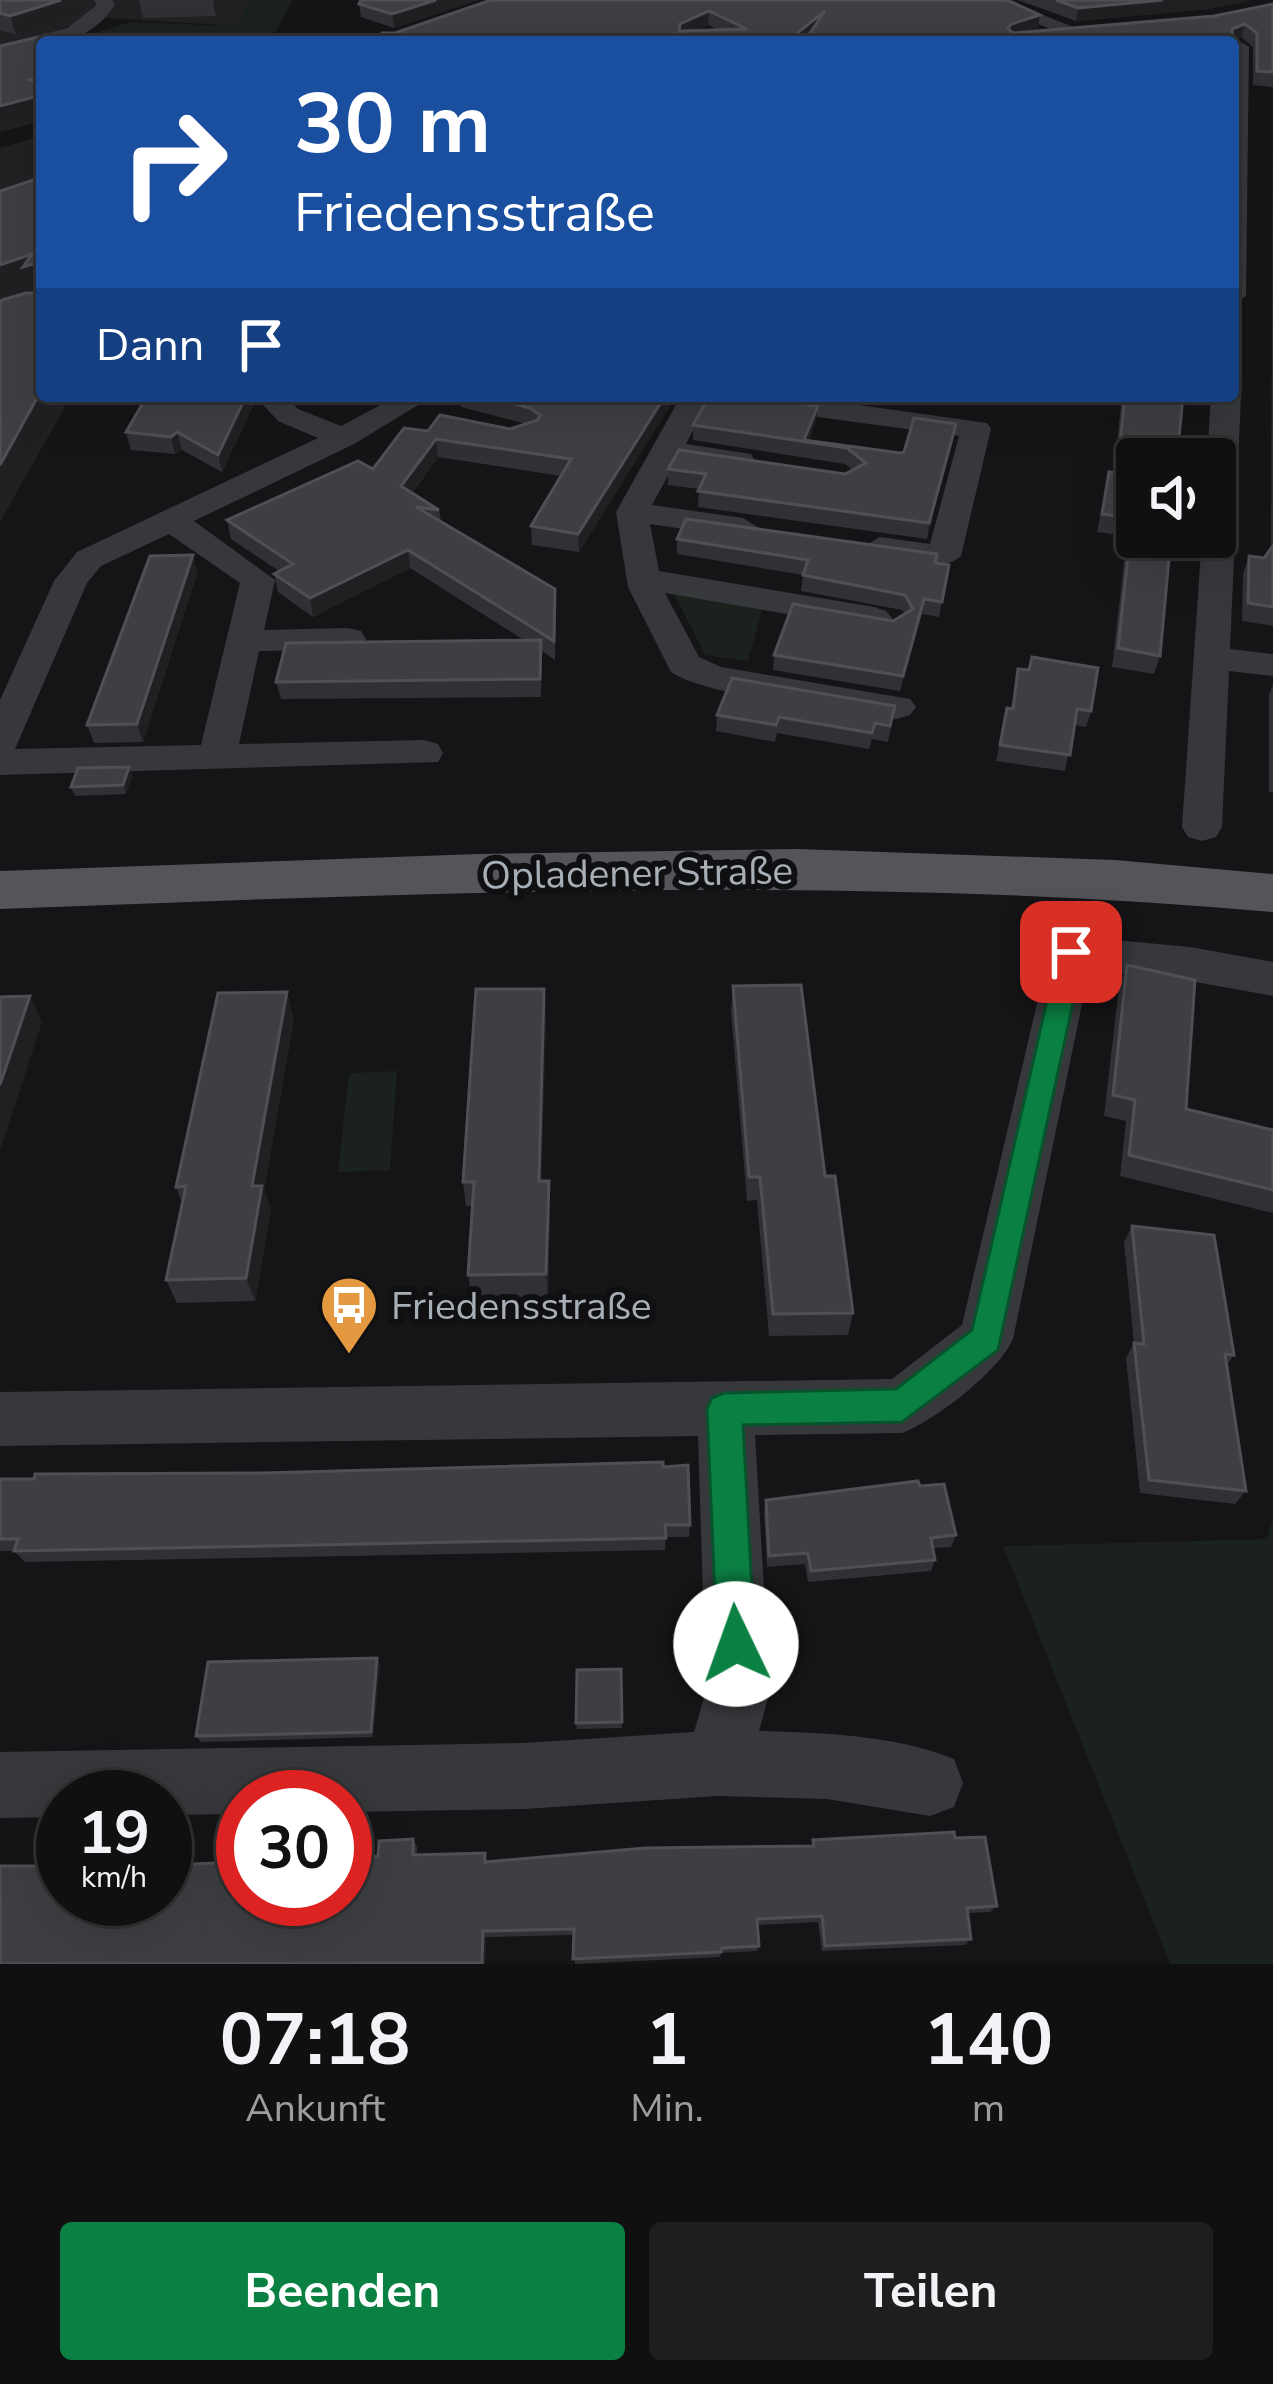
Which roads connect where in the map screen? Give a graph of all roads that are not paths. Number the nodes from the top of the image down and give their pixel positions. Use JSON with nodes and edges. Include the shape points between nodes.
{"nodes":[{"id":1,"x":103,"y":0,"type":"edge"},
{"id":2,"x":988,"y":0,"type":"edge"},
{"id":3,"x":1068,"y":29,"type":"junction"},
{"id":4,"x":1095,"y":30,"type":"edge"},
{"id":5,"x":56,"y":36,"type":"edge"},
{"id":6,"x":1043,"y":36,"type":"edge"},
{"id":7,"x":36,"y":42,"type":"edge"},
{"id":8,"x":0,"y":52,"type":"edge"},
{"id":9,"x":1239,"y":189,"type":"edge"},
{"id":10,"x":1241,"y":259,"type":"edge"},
{"id":11,"x":276,"y":402,"type":"edge"},
{"id":12,"x":693,"y":402,"type":"edge"},
{"id":13,"x":817,"y":402,"type":"edge"},
{"id":14,"x":1226,"y":402,"type":"edge"},
{"id":15,"x":861,"y":405,"type":"edge"},
{"id":16,"x":420,"y":406,"type":"edge"},
{"id":17,"x":343,"y":438,"type":"junction"},
{"id":18,"x":668,"y":450,"type":"junction"},
{"id":19,"x":778,"y":466,"type":"edge"},
{"id":20,"x":632,"y":512,"type":"junction"},
{"id":21,"x":170,"y":520,"type":"junction"},
{"id":22,"x":766,"y":531,"type":"edge"},
{"id":23,"x":855,"y":543,"type":"edge"},
{"id":24,"x":646,"y":579,"type":"junction"},
{"id":25,"x":889,"y":621,"type":"edge"},
{"id":26,"x":348,"y":639,"type":"edge"},
{"id":27,"x":244,"y":641,"type":"junction"},
{"id":28,"x":1209,"y":658,"type":"junction"},
{"id":29,"x":1273,"y":664,"type":"edge"},
{"id":30,"x":897,"y":707,"type":"edge"},
{"id":31,"x":0,"y":742,"type":"edge"},
{"id":32,"x":424,"y":753,"type":"dead end"},
{"id":33,"x":217,"y":757,"type":"junction"},
{"id":34,"x":0,"y":762,"type":"edge"},
{"id":35,"x":1202,"y":826,"type":"dead end"},
{"id":36,"x":0,"y":890,"type":"edge"},
{"id":37,"x":1273,"y":893,"type":"edge"},
{"id":38,"x":1273,"y":979,"type":"edge"},
{"id":39,"x":724,"y":1409,"type":"junction"},
{"id":40,"x":0,"y":1419,"type":"edge"},
{"id":41,"x":718,"y":1763,"type":"junction"},
{"id":42,"x":930,"y":1783,"type":"dead end"},
{"id":43,"x":0,"y":1785,"type":"edge"}],
"edges":[{"from":1,"to":5,"type":"street","via":[[99,18]]},
{"from":2,"to":3,"type":"street"},
{"from":3,"to":4,"type":"street"},
{"from":3,"to":6,"type":"street"},
{"from":7,"to":8,"type":"street"},
{"from":9,"to":10,"type":"street"},
{"from":11,"to":17,"type":"street"},
{"from":12,"to":18,"type":"street"},
{"from":13,"to":15,"type":"street"},
{"from":14,"to":28,"type":"street"},
{"from":15,"to":23,"type":"street","via":[[981,430],[944,556]]},
{"from":16,"to":17,"type":"street"},
{"from":17,"to":21,"type":"street"},
{"from":18,"to":19,"type":"street"},
{"from":18,"to":20,"type":"street"},
{"from":20,"to":22,"type":"street"},
{"from":20,"to":24,"type":"street"},
{"from":21,"to":27,"type":"street","via":[[258,580]]},
{"from":21,"to":31,"type":"street","via":[[89,559],[71,581]]},
{"from":24,"to":25,"type":"street"},
{"from":24,"to":30,"type":"street","via":[[665,631],[697,673]]},
{"from":26,"to":27,"type":"street"},
{"from":27,"to":33,"type":"street"},
{"from":28,"to":29,"type":"street"},
{"from":28,"to":35,"type":"street"},
{"from":32,"to":33,"type":"street"},
{"from":33,"to":34,"type":"street"},
{"from":36,"to":37,"type":"main road","name":"Opladener Straße","via":[[803,868],[1082,876]]},
{"from":38,"to":39,"type":"street","via":[[1071,952],[986,1339],[902,1406]]},
{"from":39,"to":40,"type":"street"},
{"from":39,"to":41,"type":"street","via":[[738,1691]]},
{"from":41,"to":42,"type":"street","via":[[827,1766]]},
{"from":41,"to":43,"type":"street","via":[[524,1776]]}]}
